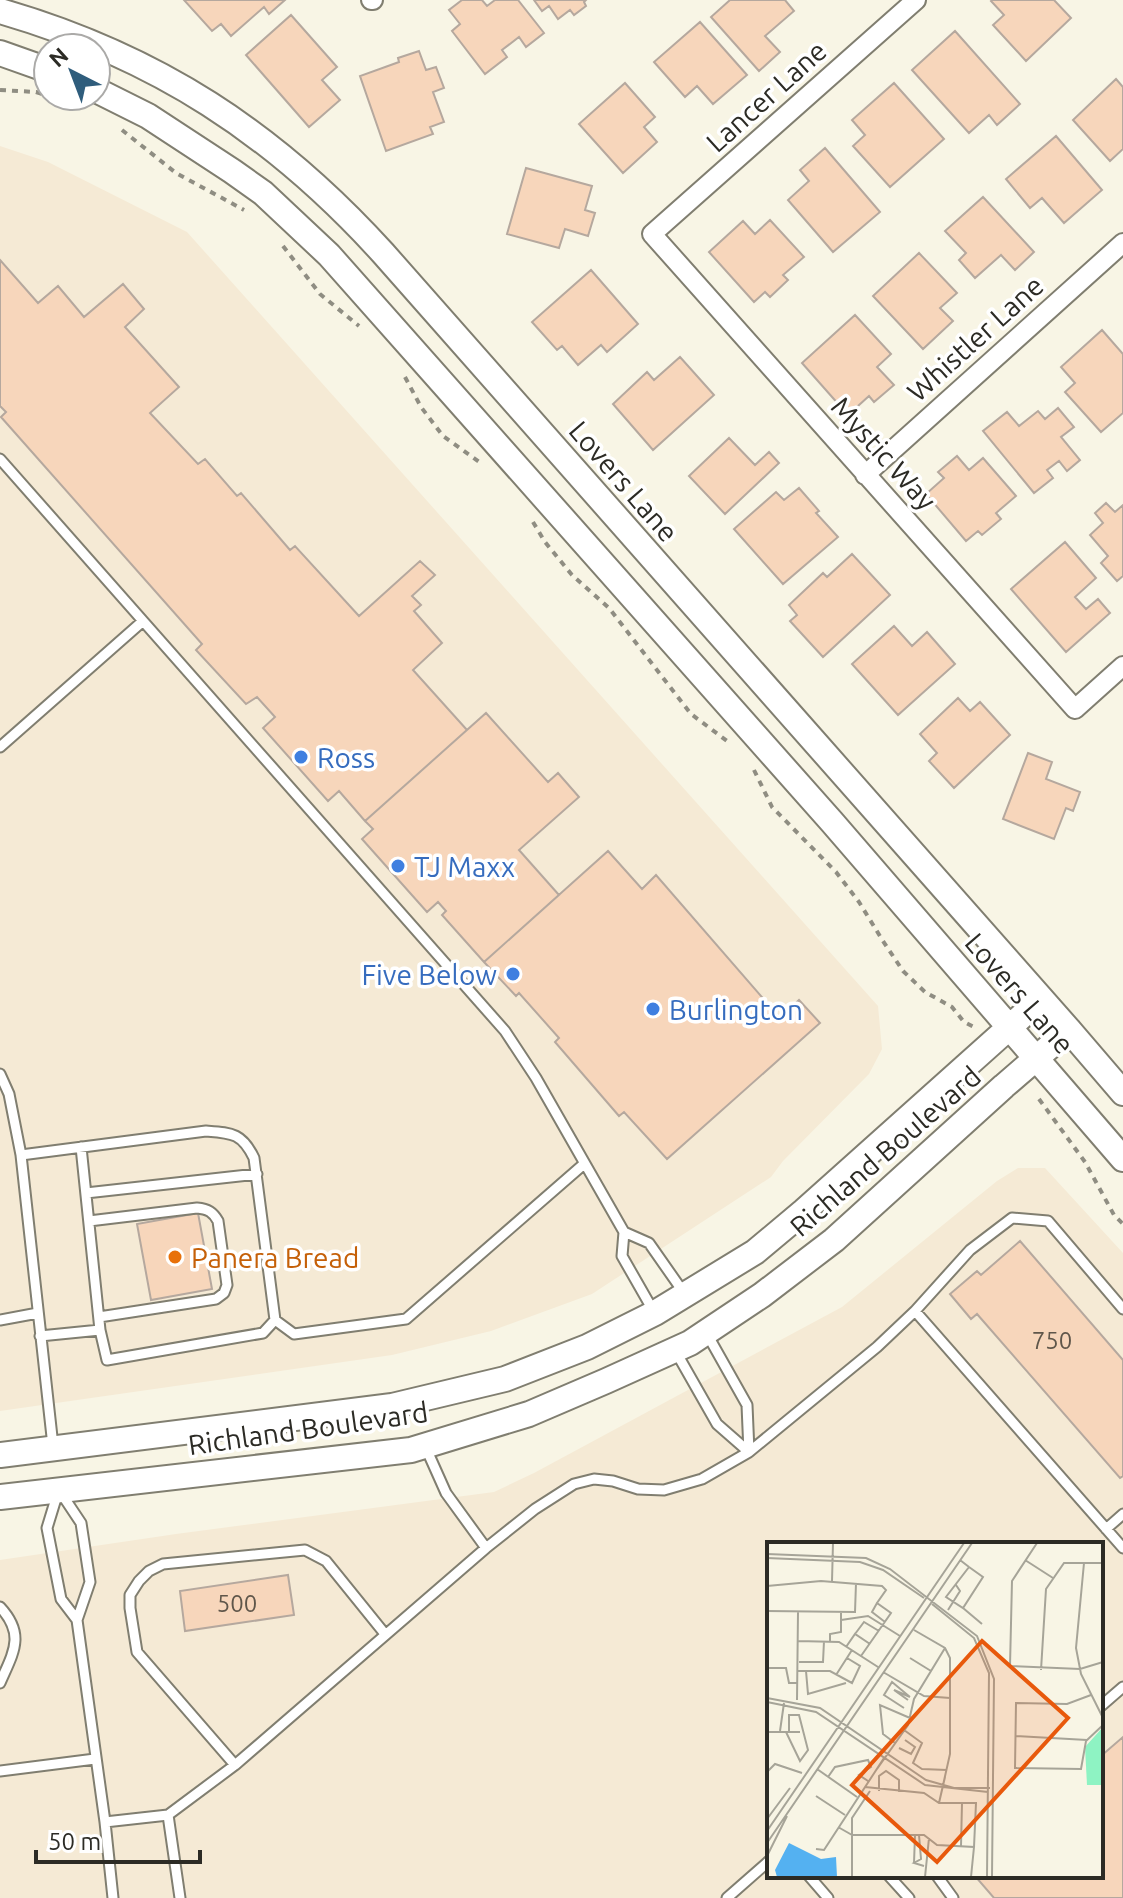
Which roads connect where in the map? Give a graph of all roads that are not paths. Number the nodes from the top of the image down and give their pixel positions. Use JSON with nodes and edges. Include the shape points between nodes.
{"nodes":[{"id":1,"x":916,"y":0,"type":"edge"},
{"id":2,"x":0,"y":11,"type":"edge"},
{"id":3,"x":0,"y":53,"type":"edge"},
{"id":4,"x":32,"y":64,"type":"edge"},
{"id":5,"x":112,"y":106,"type":"edge"},
{"id":6,"x":652,"y":234,"type":"joint"},
{"id":7,"x":1123,"y":243,"type":"edge"},
{"id":8,"x":0,"y":459,"type":"edge"},
{"id":9,"x":865,"y":475,"type":"junction"},
{"id":10,"x":143,"y":621,"type":"junction"},
{"id":11,"x":1123,"y":666,"type":"edge"},
{"id":12,"x":0,"y":747,"type":"edge"},
{"id":13,"x":1041,"y":999,"type":"junction"},
{"id":14,"x":1009,"y":1027,"type":"junction"},
{"id":15,"x":1069,"y":1030,"type":"junction"},
{"id":16,"x":1036,"y":1058,"type":"junction"},
{"id":17,"x":0,"y":1074,"type":"edge"},
{"id":18,"x":1123,"y":1093,"type":"edge"},
{"id":19,"x":81,"y":1147,"type":"junction"},
{"id":20,"x":21,"y":1155,"type":"junction"},
{"id":21,"x":1123,"y":1159,"type":"edge"},
{"id":22,"x":584,"y":1164,"type":"junction"},
{"id":23,"x":257,"y":1174,"type":"junction"},
{"id":24,"x":86,"y":1193,"type":"junction"},
{"id":25,"x":89,"y":1221,"type":"junction"},
{"id":26,"x":624,"y":1232,"type":"junction"},
{"id":27,"x":685,"y":1295,"type":"junction"},
{"id":28,"x":1123,"y":1309,"type":"edge"},
{"id":29,"x":915,"y":1311,"type":"junction"},
{"id":30,"x":38,"y":1313,"type":"junction"},
{"id":31,"x":655,"y":1313,"type":"junction"},
{"id":32,"x":99,"y":1317,"type":"junction"},
{"id":33,"x":0,"y":1320,"type":"edge"},
{"id":34,"x":275,"y":1320,"type":"junction"},
{"id":35,"x":100,"y":1330,"type":"junction"},
{"id":36,"x":706,"y":1332,"type":"junction"},
{"id":37,"x":40,"y":1336,"type":"junction"},
{"id":38,"x":674,"y":1350,"type":"junction"},
{"id":39,"x":425,"y":1446,"type":"junction"},
{"id":40,"x":54,"y":1449,"type":"junction"},
{"id":41,"x":749,"y":1452,"type":"junction"},
{"id":42,"x":0,"y":1455,"type":"edge"},
{"id":43,"x":59,"y":1489,"type":"junction"},
{"id":44,"x":0,"y":1497,"type":"edge"},
{"id":45,"x":1123,"y":1514,"type":"edge"},
{"id":46,"x":1106,"y":1529,"type":"junction"},
{"id":47,"x":486,"y":1548,"type":"junction"},
{"id":48,"x":1123,"y":1548,"type":"edge"},
{"id":49,"x":0,"y":1607,"type":"edge"},
{"id":50,"x":77,"y":1620,"type":"junction"},
{"id":51,"x":385,"y":1634,"type":"junction"},
{"id":52,"x":0,"y":1683,"type":"edge"},
{"id":53,"x":1123,"y":1687,"type":"edge"},
{"id":54,"x":1103,"y":1704,"type":"edge"},
{"id":55,"x":95,"y":1759,"type":"junction"},
{"id":56,"x":235,"y":1765,"type":"junction"},
{"id":57,"x":0,"y":1771,"type":"edge"},
{"id":58,"x":168,"y":1815,"type":"junction"},
{"id":59,"x":105,"y":1822,"type":"junction"},
{"id":60,"x":767,"y":1863,"type":"edge"},
{"id":61,"x":811,"y":1878,"type":"edge"},
{"id":62,"x":891,"y":1878,"type":"edge"},
{"id":63,"x":938,"y":1878,"type":"edge"},
{"id":64,"x":113,"y":1898,"type":"edge"},
{"id":65,"x":180,"y":1898,"type":"edge"},
{"id":66,"x":727,"y":1898,"type":"edge"},
{"id":67,"x":828,"y":1898,"type":"edge"},
{"id":68,"x":909,"y":1898,"type":"edge"},
{"id":69,"x":953,"y":1898,"type":"edge"}],
"edges":[{"from":1,"to":6,"type":"street","name":"Lancer Lane"},
{"from":2,"to":13,"type":"street","name":"Lovers Lane","via":[[109,49],[185,88],[242,125],[334,200]]},
{"from":3,"to":4,"type":"street"},
{"from":5,"to":14,"type":"street","name":"Lovers Lane","via":[[148,116],[232,171],[329,255]]},
{"from":6,"to":9,"type":"street","name":"Mystic Way"},
{"from":7,"to":9,"type":"street","name":"Whistler Lane"},
{"from":8,"to":10,"type":"lane"},
{"from":9,"to":11,"type":"street","name":"Mystic Way","via":[[1075,709]]},
{"from":10,"to":12,"type":"lane"},
{"from":10,"to":22,"type":"lane","via":[[505,1031]]},
{"from":13,"to":14,"type":"street","name":"Richland Boulevard"},
{"from":13,"to":15,"type":"street","name":"Lovers Lane"},
{"from":14,"to":16,"type":"street","name":"Lovers Lane"},
{"from":14,"to":27,"type":"street","name":"Richland Boulevard","via":[[755,1252]]},
{"from":15,"to":16,"type":"street","name":"Richland Boulevard"},
{"from":15,"to":18,"type":"street","name":"Lovers Lane"},
{"from":16,"to":21,"type":"street","name":"Lovers Lane"},
{"from":16,"to":36,"type":"street","name":"Richland Boulevard","via":[[834,1240]]},
{"from":17,"to":20,"type":"lane"},
{"from":19,"to":20,"type":"lane"},
{"from":19,"to":23,"type":"lane","via":[[206,1131],[233,1133],[247,1145]]},
{"from":19,"to":24,"type":"lane"},
{"from":20,"to":30,"type":"lane"},
{"from":22,"to":26,"type":"lane"},
{"from":22,"to":34,"type":"lane","via":[[406,1319],[294,1334]]},
{"from":23,"to":24,"type":"lane"},
{"from":23,"to":34,"type":"lane"},
{"from":24,"to":25,"type":"lane"},
{"from":25,"to":32,"type":"lane"},
{"from":25,"to":32,"type":"lane","via":[[207,1209],[218,1221],[227,1285],[216,1299]]},
{"from":26,"to":27,"type":"lane","via":[[649,1243]]},
{"from":26,"to":31,"type":"lane","via":[[622,1256]]},
{"from":27,"to":31,"type":"street","name":"Richland Boulevard"},
{"from":27,"to":36,"type":"street"},
{"from":28,"to":29,"type":"lane","via":[[1048,1221],[1012,1218],[970,1250]]},
{"from":29,"to":41,"type":"lane"},
{"from":29,"to":46,"type":"lane"},
{"from":30,"to":33,"type":"lane"},
{"from":30,"to":37,"type":"lane"},
{"from":31,"to":38,"type":"street"},
{"from":31,"to":40,"type":"street","name":"Richland Boulevard","via":[[505,1379],[392,1406]]},
{"from":32,"to":35,"type":"lane"},
{"from":34,"to":35,"type":"lane","via":[[263,1333],[107,1360]]},
{"from":35,"to":37,"type":"lane"},
{"from":36,"to":38,"type":"street","name":"Richland Boulevard"},
{"from":36,"to":41,"type":"lane","via":[[747,1405]]},
{"from":37,"to":40,"type":"lane"},
{"from":38,"to":39,"type":"street","name":"Richland Boulevard","via":[[529,1414]]},
{"from":38,"to":41,"type":"lane","via":[[717,1424]]},
{"from":39,"to":43,"type":"street","name":"Richland Boulevard"},
{"from":39,"to":47,"type":"lane","via":[[446,1493]]},
{"from":40,"to":42,"type":"street","name":"Richland Boulevard"},
{"from":40,"to":43,"type":"street"},
{"from":41,"to":47,"type":"lane","via":[[702,1479],[664,1490],[594,1479],[574,1484]]},
{"from":43,"to":44,"type":"street","name":"Richland Boulevard"},
{"from":43,"to":50,"type":"lane","via":[[47,1528],[61,1599]]},
{"from":43,"to":50,"type":"lane","via":[[81,1523],[90,1582]]},
{"from":45,"to":46,"type":"lane"},
{"from":46,"to":48,"type":"lane"},
{"from":47,"to":51,"type":"lane"},
{"from":49,"to":52,"type":"lane","via":[[16,1637]]},
{"from":50,"to":55,"type":"lane"},
{"from":51,"to":56,"type":"lane"},
{"from":51,"to":56,"type":"lane","via":[[326,1561],[305,1550],[163,1564],[149,1571],[130,1595],[137,1652]]},
{"from":53,"to":54,"type":"lane"},
{"from":55,"to":57,"type":"lane"},
{"from":55,"to":59,"type":"lane"},
{"from":56,"to":58,"type":"lane"},
{"from":58,"to":59,"type":"lane"},
{"from":58,"to":65,"type":"lane"},
{"from":59,"to":64,"type":"lane"},
{"from":60,"to":66,"type":"lane"},
{"from":61,"to":67,"type":"lane"},
{"from":62,"to":68,"type":"lane"},
{"from":63,"to":69,"type":"lane"}]}
